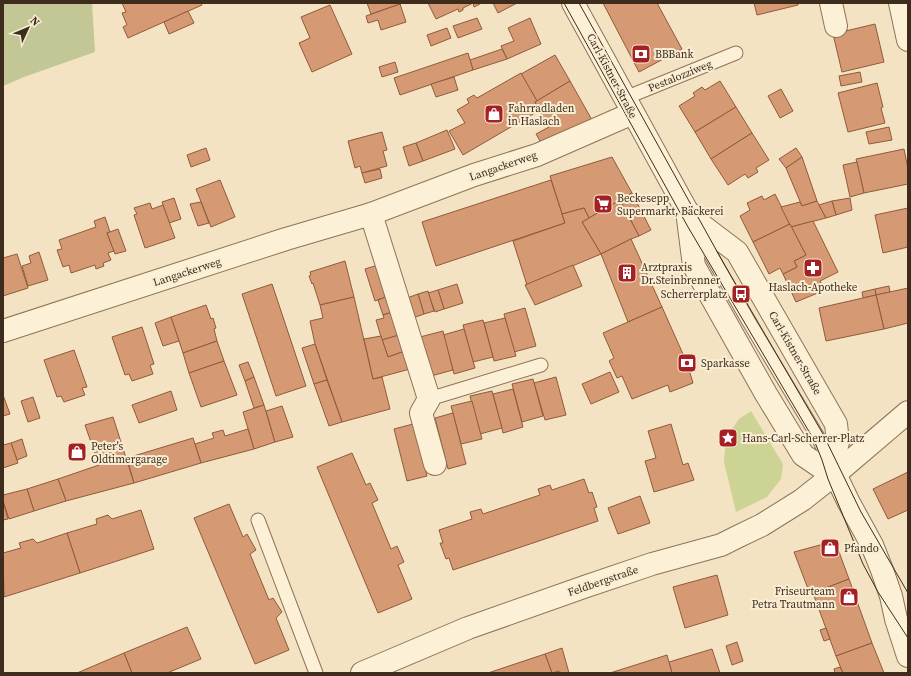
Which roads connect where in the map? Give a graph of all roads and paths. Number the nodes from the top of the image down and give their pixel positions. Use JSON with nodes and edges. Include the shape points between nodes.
{"nodes":[{"id":1,"x":573,"y":3,"type":"edge"},
{"id":2,"x":831,"y":3,"type":"edge"},
{"id":3,"x":900,"y":3,"type":"edge"},
{"id":4,"x":836,"y":26,"type":"dead end"},
{"id":5,"x":908,"y":40,"type":"edge"},
{"id":6,"x":736,"y":53,"type":"dead end"},
{"id":7,"x":629,"y":106,"type":"junction"},
{"id":8,"x":687,"y":211,"type":"junction"},
{"id":9,"x":371,"y":214,"type":"junction"},
{"id":10,"x":3,"y":332,"type":"edge"},
{"id":11,"x":541,"y":365,"type":"dead end"},
{"id":12,"x":429,"y":399,"type":"junction"},
{"id":13,"x":908,"y":412,"type":"edge"},
{"id":14,"x":435,"y":464,"type":"dead end"},
{"id":15,"x":835,"y":474,"type":"junction"},
{"id":16,"x":258,"y":520,"type":"dead end"},
{"id":17,"x":908,"y":656,"type":"edge"},
{"id":18,"x":316,"y":673,"type":"edge"},
{"id":19,"x":362,"y":673,"type":"edge"}],
"edges":[{"from":1,"to":7,"type":"street","name":"Carl-Kistner-Straße"},
{"from":2,"to":4,"type":"street"},
{"from":3,"to":5,"type":"street"},
{"from":6,"to":7,"type":"lane","name":"Pestalozziweg"},
{"from":7,"to":8,"type":"street","name":"Carl-Kistner-Straße"},
{"from":7,"to":9,"type":"street","name":"Langackerweg","via":[[537,155],[474,175]]},
{"from":8,"to":15,"type":"street","name":"Carl-Kistner-Straße","via":[[694,266],[766,394],[803,455]]},
{"from":8,"to":15,"type":"street","name":"Carl-Kistner-Straße","via":[[737,252],[836,424],[838,442],[834,458]]},
{"from":9,"to":10,"type":"street","name":"Langackerweg"},
{"from":9,"to":12,"type":"street"},
{"from":11,"to":12,"type":"lane"},
{"from":12,"to":14,"type":"street","via":[[421,413]]},
{"from":13,"to":15,"type":"street","name":"Feldbergstraße"},
{"from":15,"to":17,"type":"street","name":"Carl-Kistner-Straße","via":[[872,545],[891,596]]},
{"from":15,"to":19,"type":"street","name":"Feldbergstraße","via":[[802,500],[762,525],[721,545],[629,572],[475,626]]},
{"from":16,"to":18,"type":"lane"}]}
